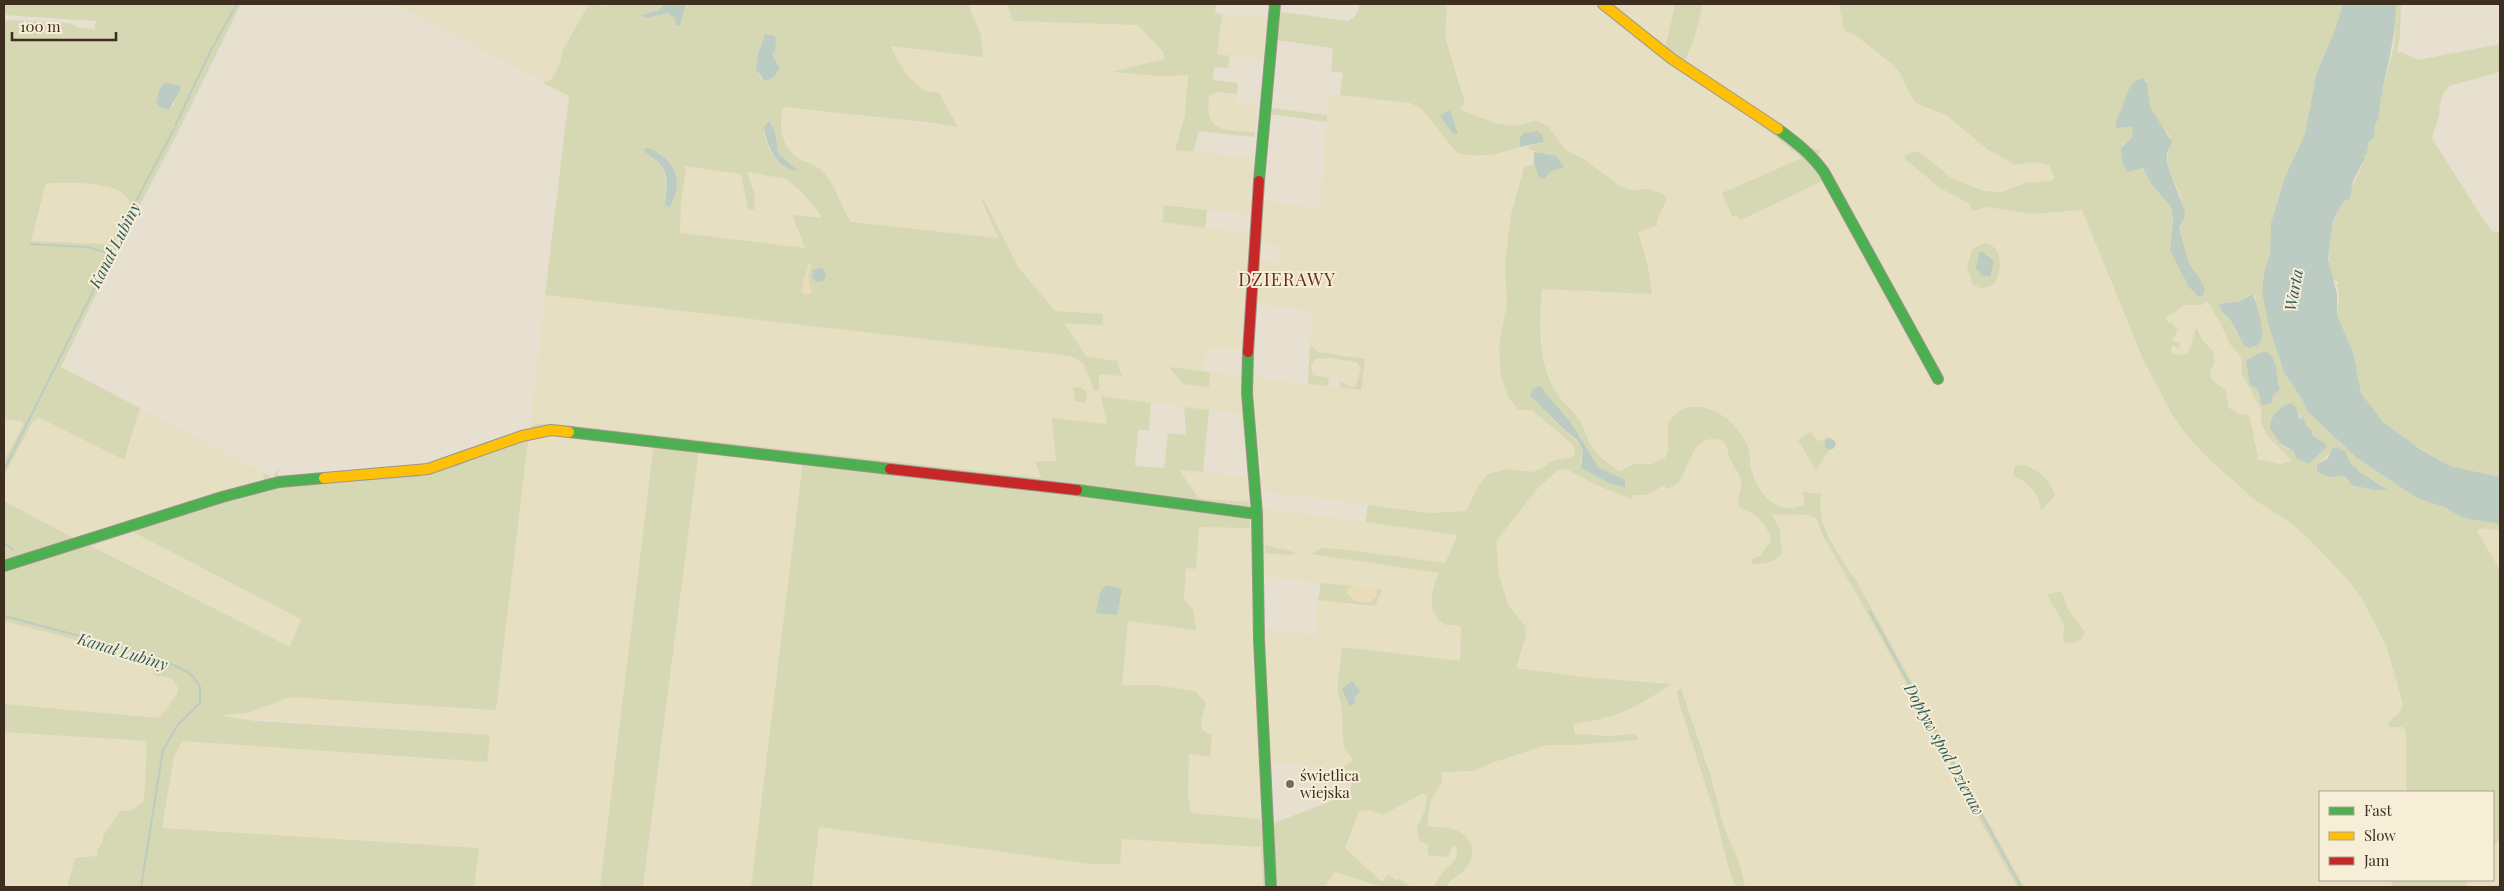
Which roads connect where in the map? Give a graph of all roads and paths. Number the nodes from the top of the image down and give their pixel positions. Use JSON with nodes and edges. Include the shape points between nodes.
{"nodes":[{"id":1,"x":1275,"y":4,"type":"edge"},
{"id":2,"x":1603,"y":4,"type":"edge"},
{"id":3,"x":1938,"y":379,"type":"dead end"},
{"id":4,"x":1257,"y":514,"type":"junction"},
{"id":5,"x":4,"y":566,"type":"edge"},
{"id":6,"x":1271,"y":887,"type":"edge"}],
"edges":[{"from":1,"to":4,"type":"street","via":[[1248,330],[1247,393]]},
{"from":2,"to":3,"type":"street","via":[[1672,59],[1799,144],[1813,157]]},
{"from":4,"to":5,"type":"street","via":[[1114,494],[551,430],[522,436],[428,469],[279,482]]},
{"from":4,"to":6,"type":"street","via":[[1259,640]]}]}
